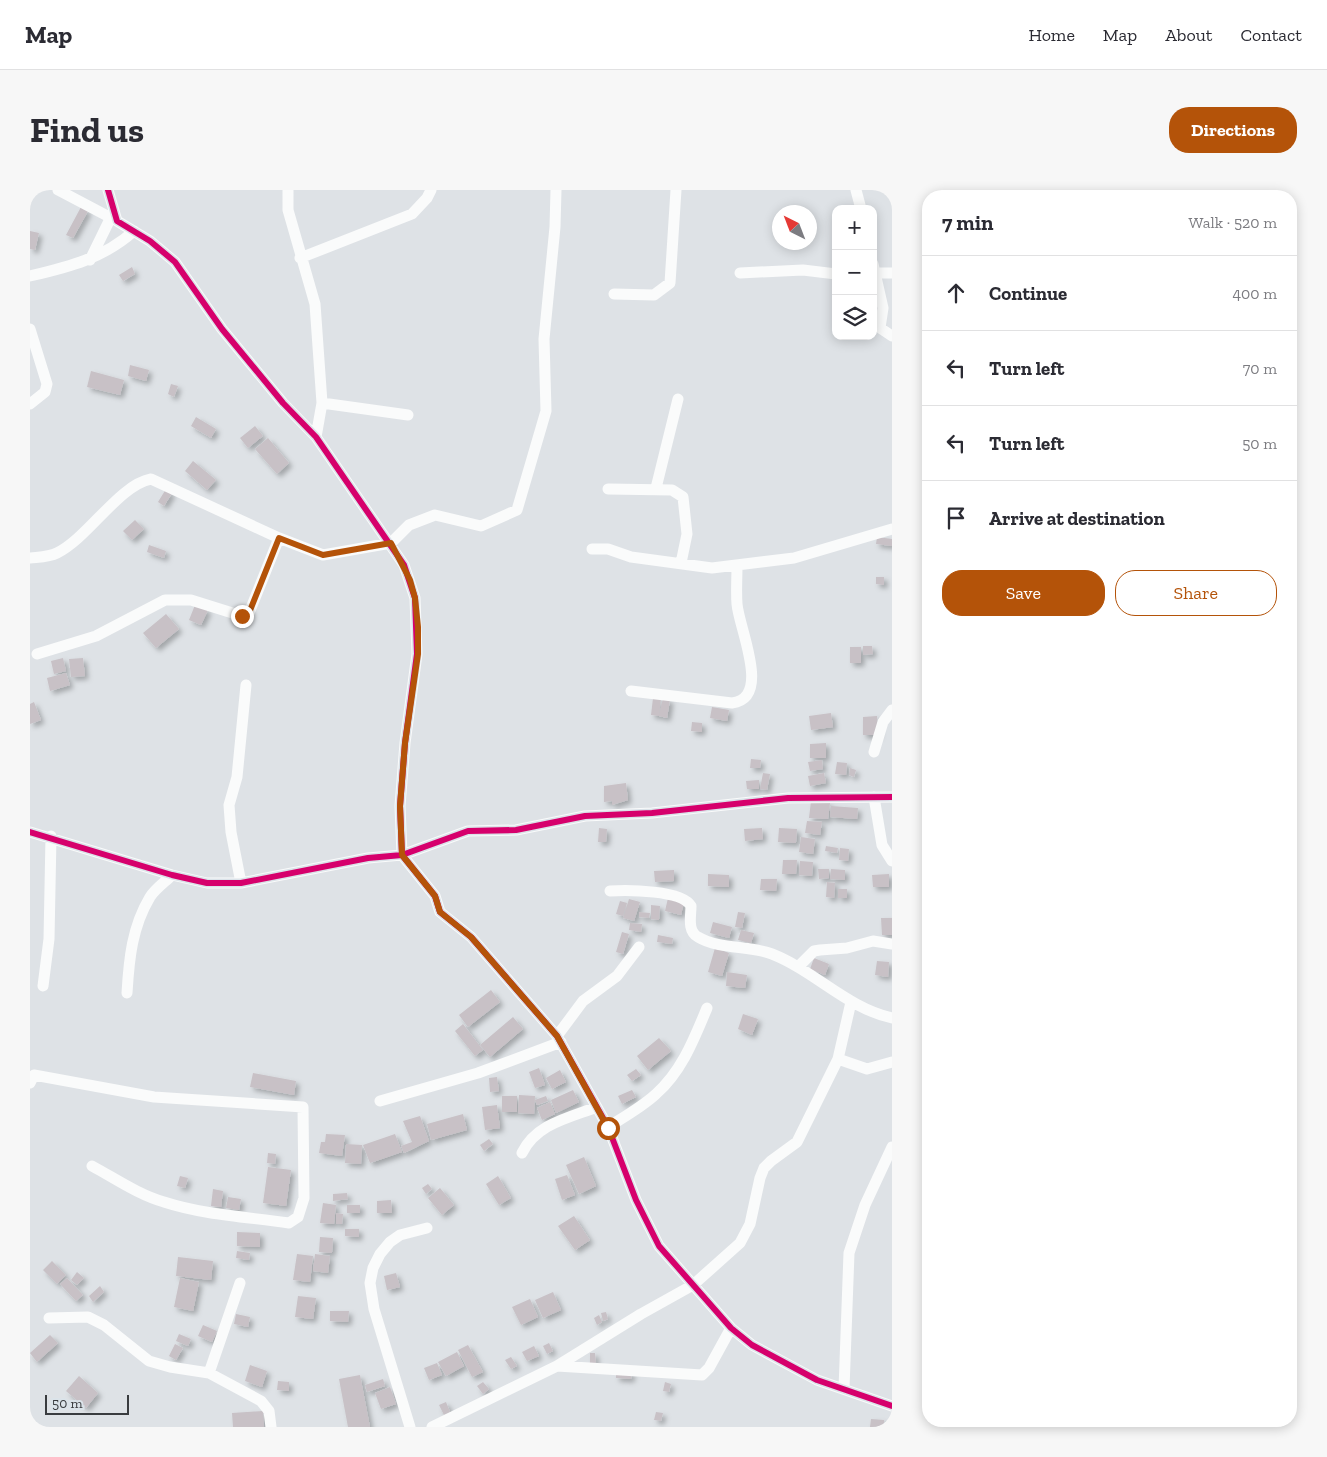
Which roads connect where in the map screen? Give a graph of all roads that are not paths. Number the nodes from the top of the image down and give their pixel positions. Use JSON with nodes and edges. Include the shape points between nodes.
{"nodes":[{"id":1,"x":58,"y":190,"type":"edge"},
{"id":2,"x":108,"y":190,"type":"edge"},
{"id":3,"x":288,"y":190,"type":"edge"},
{"id":4,"x":431,"y":190,"type":"edge"},
{"id":5,"x":556,"y":190,"type":"edge"},
{"id":6,"x":676,"y":190,"type":"edge"},
{"id":7,"x":856,"y":190,"type":"edge"},
{"id":8,"x":860,"y":205,"type":"edge"},
{"id":9,"x":114,"y":219,"type":"junction"},
{"id":10,"x":134,"y":231,"type":"junction"},
{"id":11,"x":300,"y":258,"type":"junction"},
{"id":12,"x":90,"y":260,"type":"junction"},
{"id":13,"x":877,"y":271,"type":"edge"},
{"id":14,"x":740,"y":273,"type":"dead end"},
{"id":15,"x":891,"y":273,"type":"edge"},
{"id":16,"x":832,"y":274,"type":"edge"},
{"id":17,"x":30,"y":276,"type":"edge"},
{"id":18,"x":877,"y":283,"type":"edge"},
{"id":19,"x":614,"y":294,"type":"dead end"},
{"id":20,"x":30,"y":329,"type":"edge"},
{"id":21,"x":892,"y":336,"type":"edge"},
{"id":22,"x":678,"y":399,"type":"dead end"},
{"id":23,"x":322,"y":403,"type":"junction"},
{"id":24,"x":30,"y":404,"type":"edge"},
{"id":25,"x":408,"y":416,"type":"dead end"},
{"id":26,"x":316,"y":437,"type":"junction"},
{"id":27,"x":656,"y":488,"type":"junction"},
{"id":28,"x":608,"y":489,"type":"dead end"},
{"id":29,"x":892,"y":529,"type":"edge"},
{"id":30,"x":279,"y":538,"type":"junction"},
{"id":31,"x":391,"y":543,"type":"junction"},
{"id":32,"x":592,"y":550,"type":"dead end"},
{"id":33,"x":30,"y":558,"type":"edge"},
{"id":34,"x":680,"y":562,"type":"junction"},
{"id":35,"x":737,"y":566,"type":"junction"},
{"id":36,"x":38,"y":654,"type":"dead end"},
{"id":37,"x":246,"y":685,"type":"dead end"},
{"id":38,"x":631,"y":691,"type":"dead end"},
{"id":39,"x":892,"y":710,"type":"edge"},
{"id":40,"x":874,"y":752,"type":"dead end"},
{"id":41,"x":874,"y":797,"type":"junction"},
{"id":42,"x":892,"y":797,"type":"edge"},
{"id":43,"x":30,"y":832,"type":"edge"},
{"id":44,"x":51,"y":836,"type":"junction"},
{"id":45,"x":402,"y":855,"type":"junction"},
{"id":46,"x":892,"y":861,"type":"edge"},
{"id":47,"x":172,"y":875,"type":"junction"},
{"id":48,"x":241,"y":883,"type":"junction"},
{"id":49,"x":610,"y":891,"type":"dead end"},
{"id":50,"x":892,"y":944,"type":"edge"},
{"id":51,"x":639,"y":947,"type":"dead end"},
{"id":52,"x":798,"y":966,"type":"junction"},
{"id":53,"x":44,"y":986,"type":"dead end"},
{"id":54,"x":127,"y":992,"type":"dead end"},
{"id":55,"x":851,"y":1002,"type":"junction"},
{"id":56,"x":707,"y":1008,"type":"dead end"},
{"id":57,"x":892,"y":1018,"type":"edge"},
{"id":58,"x":559,"y":1039,"type":"junction"},
{"id":59,"x":838,"y":1059,"type":"junction"},
{"id":60,"x":892,"y":1062,"type":"edge"},
{"id":61,"x":30,"y":1083,"type":"edge"},
{"id":62,"x":380,"y":1101,"type":"dead end"},
{"id":63,"x":597,"y":1107,"type":"junction"},
{"id":64,"x":608,"y":1128,"type":"junction"},
{"id":65,"x":892,"y":1147,"type":"edge"},
{"id":66,"x":522,"y":1153,"type":"dead end"},
{"id":67,"x":92,"y":1166,"type":"dead end"},
{"id":68,"x":427,"y":1228,"type":"dead end"},
{"id":69,"x":240,"y":1283,"type":"dead end"},
{"id":70,"x":693,"y":1285,"type":"junction"},
{"id":71,"x":49,"y":1318,"type":"dead end"},
{"id":72,"x":731,"y":1328,"type":"junction"},
{"id":73,"x":557,"y":1366,"type":"junction"},
{"id":74,"x":209,"y":1373,"type":"junction"},
{"id":75,"x":844,"y":1389,"type":"junction"},
{"id":76,"x":892,"y":1406,"type":"edge"},
{"id":77,"x":271,"y":1427,"type":"edge"},
{"id":78,"x":410,"y":1427,"type":"edge"},
{"id":79,"x":432,"y":1427,"type":"edge"}],
"edges":[{"from":1,"to":9,"type":"street"},
{"from":2,"to":9,"type":"street"},
{"from":3,"to":11,"type":"street","via":[[288,210]]},
{"from":4,"to":11,"type":"street","via":[[412,214]]},
{"from":5,"to":31,"type":"street","via":[[544,340],[546,411],[517,510],[480,526],[434,515],[409,525]]},
{"from":6,"to":19,"type":"street","via":[[670,283],[654,295]]},
{"from":7,"to":8,"type":"street"},
{"from":9,"to":10,"type":"street"},
{"from":9,"to":12,"type":"street"},
{"from":10,"to":12,"type":"street","via":[[107,252]]},
{"from":10,"to":26,"type":"street","via":[[175,262],[228,337]]},
{"from":11,"to":23,"type":"street","via":[[315,304]]},
{"from":12,"to":17,"type":"street"},
{"from":13,"to":15,"type":"street"},
{"from":14,"to":16,"type":"street","via":[[803,270]]},
{"from":18,"to":21,"type":"street","via":[[883,308],[880,328]]},
{"from":20,"to":24,"type":"street","via":[[48,384],[45,392]]},
{"from":22,"to":27,"type":"street"},
{"from":23,"to":25,"type":"street"},
{"from":23,"to":26,"type":"street"},
{"from":26,"to":31,"type":"street"},
{"from":27,"to":28,"type":"street"},
{"from":27,"to":34,"type":"street","via":[[672,490],[683,497],[687,534]]},
{"from":29,"to":35,"type":"street","via":[[794,558]]},
{"from":30,"to":31,"type":"street","via":[[323,555]]},
{"from":30,"to":33,"type":"street","via":[[151,479],[124,494],[93,525],[56,554]]},
{"from":30,"to":36,"type":"street","via":[[249,613],[242,616],[191,600],[165,600],[96,636]]},
{"from":31,"to":45,"type":"street","via":[[410,580],[418,627],[418,654],[400,806]]},
{"from":32,"to":34,"type":"street","via":[[608,549],[631,557]]},
{"from":34,"to":35,"type":"street","via":[[712,568]]},
{"from":35,"to":38,"type":"street","via":[[737,605],[752,664],[752,683],[745,699],[732,703]]},
{"from":37,"to":48,"type":"street","via":[[237,777],[229,805]]},
{"from":39,"to":40,"type":"street","via":[[883,722]]},
{"from":41,"to":42,"type":"street"},
{"from":41,"to":45,"type":"street","via":[[788,798],[652,813],[585,816],[516,830],[468,831]]},
{"from":41,"to":46,"type":"street","via":[[882,845]]},
{"from":43,"to":44,"type":"street"},
{"from":44,"to":47,"type":"street"},
{"from":44,"to":53,"type":"street","via":[[49,939]]},
{"from":45,"to":48,"type":"street","via":[[368,858]]},
{"from":45,"to":58,"type":"street","via":[[435,896],[440,912],[471,937]]},
{"from":47,"to":48,"type":"street","via":[[207,883]]},
{"from":47,"to":54,"type":"street","via":[[150,896],[134,934],[129,954]]},
{"from":49,"to":52,"type":"street","via":[[636,890],[683,898],[691,906],[690,926],[697,937],[716,944],[770,954]]},
{"from":50,"to":52,"type":"street","via":[[873,941],[847,948],[814,951]]},
{"from":51,"to":58,"type":"street","via":[[617,976],[583,1001]]},
{"from":52,"to":55,"type":"street"},
{"from":55,"to":57,"type":"street"},
{"from":55,"to":59,"type":"street"},
{"from":56,"to":64,"type":"street","via":[[684,1061],[672,1078],[655,1096]]},
{"from":58,"to":62,"type":"street","via":[[478,1073]]},
{"from":58,"to":63,"type":"street"},
{"from":59,"to":60,"type":"street","via":[[867,1069]]},
{"from":59,"to":70,"type":"street","via":[[797,1142],[764,1168],[750,1224],[740,1242]]},
{"from":61,"to":67,"type":"street","via":[[34,1075],[154,1097],[302,1107],[304,1198],[298,1217],[289,1222],[213,1213],[164,1202]]},
{"from":63,"to":64,"type":"street"},
{"from":63,"to":66,"type":"street","via":[[552,1123],[527,1142]]},
{"from":64,"to":70,"type":"street","via":[[636,1200],[659,1246]]},
{"from":65,"to":75,"type":"street","via":[[865,1205],[849,1253]]},
{"from":68,"to":78,"type":"street","via":[[400,1235],[390,1242],[373,1268],[370,1282],[374,1309]]},
{"from":69,"to":74,"type":"street"},
{"from":70,"to":72,"type":"street"},
{"from":70,"to":73,"type":"street"},
{"from":71,"to":74,"type":"street","via":[[88,1318],[104,1325],[149,1361]]},
{"from":72,"to":73,"type":"street","via":[[702,1375]]},
{"from":72,"to":75,"type":"street","via":[[784,1364]]},
{"from":73,"to":79,"type":"street"},
{"from":74,"to":77,"type":"street","via":[[260,1401],[269,1411]]},
{"from":75,"to":76,"type":"street"}]}
